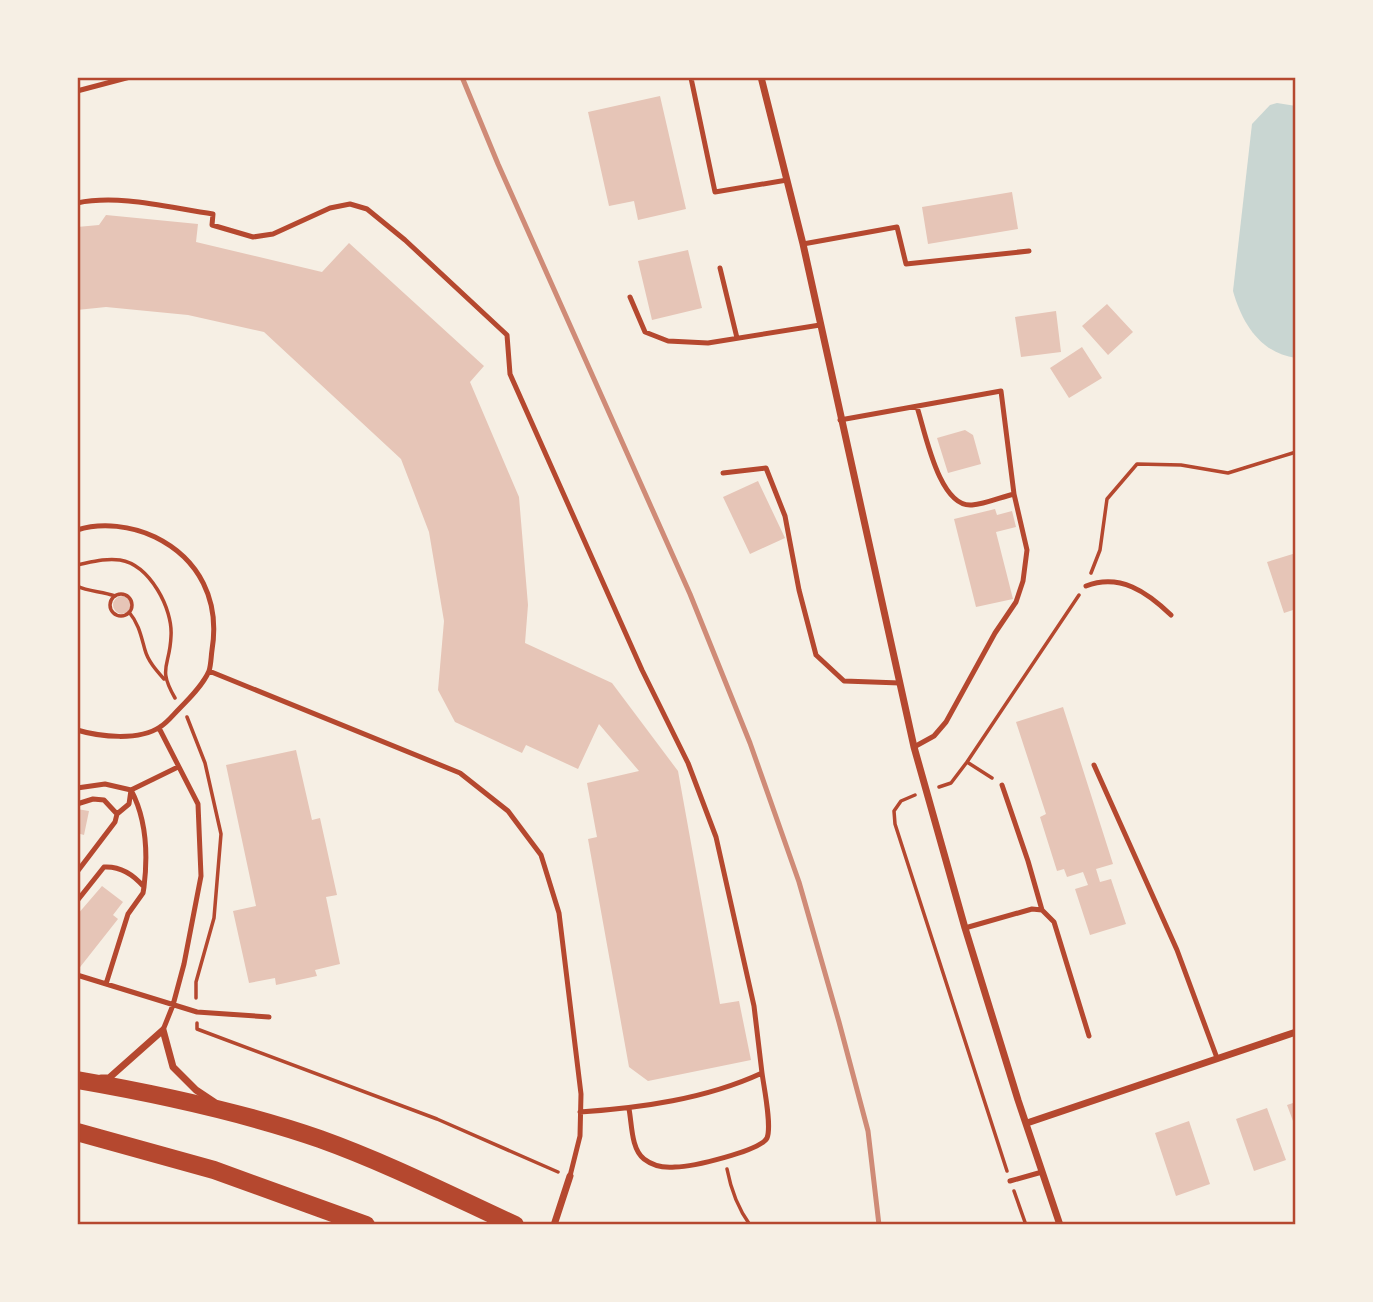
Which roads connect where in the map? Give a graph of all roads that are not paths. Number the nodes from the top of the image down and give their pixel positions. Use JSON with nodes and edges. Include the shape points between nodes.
{"nodes":[{"id":1,"x":130,"y":77,"type":"edge"},
{"id":2,"x":698,"y":77,"type":"edge"},
{"id":3,"x":761,"y":77,"type":"edge"},
{"id":4,"x":77,"y":91,"type":"edge"},
{"id":5,"x":787,"y":180,"type":"junction"},
{"id":6,"x":77,"y":204,"type":"edge"},
{"id":7,"x":803,"y":244,"type":"junction"},
{"id":8,"x":1028,"y":251,"type":"dead end"},
{"id":9,"x":720,"y":268,"type":"dead end"},
{"id":10,"x":630,"y":297,"type":"dead end"},
{"id":11,"x":820,"y":325,"type":"junction"},
{"id":12,"x":737,"y":338,"type":"junction"},
{"id":13,"x":917,"y":407,"type":"junction"},
{"id":14,"x":840,"y":420,"type":"junction"},
{"id":15,"x":723,"y":473,"type":"dead end"},
{"id":16,"x":1014,"y":494,"type":"junction"},
{"id":17,"x":77,"y":530,"type":"edge"},
{"id":18,"x":1086,"y":586,"type":"dead end"},
{"id":19,"x":1171,"y":615,"type":"dead end"},
{"id":20,"x":209,"y":671,"type":"junction"},
{"id":21,"x":900,"y":683,"type":"junction"},
{"id":22,"x":159,"y":728,"type":"junction"},
{"id":23,"x":77,"y":730,"type":"edge"},
{"id":24,"x":914,"y":747,"type":"junction"},
{"id":25,"x":1094,"y":765,"type":"dead end"},
{"id":26,"x":178,"y":767,"type":"junction"},
{"id":27,"x":1002,"y":785,"type":"road end"},
{"id":28,"x":77,"y":788,"type":"edge"},
{"id":29,"x":131,"y":790,"type":"junction"},
{"id":30,"x":77,"y":804,"type":"edge"},
{"id":31,"x":117,"y":814,"type":"junction"},
{"id":32,"x":77,"y":872,"type":"edge"},
{"id":33,"x":144,"y":887,"type":"junction"},
{"id":34,"x":77,"y":901,"type":"edge"},
{"id":35,"x":1042,"y":910,"type":"junction"},
{"id":36,"x":965,"y":928,"type":"junction"},
{"id":37,"x":77,"y":975,"type":"edge"},
{"id":38,"x":106,"y":984,"type":"junction"},
{"id":39,"x":173,"y":1005,"type":"junction"},
{"id":40,"x":269,"y":1017,"type":"dead end"},
{"id":41,"x":163,"y":1030,"type":"junction"},
{"id":42,"x":1296,"y":1032,"type":"edge"},
{"id":43,"x":1088,"y":1036,"type":"dead end"},
{"id":44,"x":1217,"y":1058,"type":"junction"},
{"id":45,"x":762,"y":1073,"type":"junction"},
{"id":46,"x":77,"y":1079,"type":"edge"},
{"id":47,"x":629,"y":1108,"type":"junction"},
{"id":48,"x":580,"y":1112,"type":"junction"},
{"id":49,"x":233,"y":1114,"type":"junction"},
{"id":50,"x":1027,"y":1123,"type":"junction"},
{"id":51,"x":77,"y":1132,"type":"edge"},
{"id":52,"x":1042,"y":1172,"type":"junction"},
{"id":53,"x":570,"y":1176,"type":"joint"},
{"id":54,"x":1010,"y":1181,"type":"road end"},
{"id":55,"x":366,"y":1225,"type":"edge"},
{"id":56,"x":515,"y":1225,"type":"edge"},
{"id":57,"x":554,"y":1225,"type":"edge"},
{"id":58,"x":1060,"y":1225,"type":"edge"}],
"edges":[{"from":1,"to":4,"type":"lane"},
{"from":2,"to":5,"type":"lane","via":[[691,78],[715,192]]},
{"from":3,"to":5,"type":"street"},
{"from":5,"to":7,"type":"street"},
{"from":6,"to":45,"type":"lane","via":[[119,201],[213,214],[212,225],[253,237],[273,234],[330,208],[350,204],[367,209],[507,335],[510,374],[688,763],[716,837],[754,1006]]},
{"from":7,"to":8,"type":"lane","via":[[897,227],[906,264]]},
{"from":7,"to":11,"type":"street"},
{"from":9,"to":12,"type":"lane"},
{"from":10,"to":12,"type":"lane","via":[[645,332],[668,341],[708,343]]},
{"from":11,"to":12,"type":"lane"},
{"from":11,"to":14,"type":"street"},
{"from":13,"to":14,"type":"lane"},
{"from":13,"to":16,"type":"lane","via":[[941,480],[955,500],[972,505]]},
{"from":13,"to":16,"type":"lane","via":[[1001,391]]},
{"from":14,"to":21,"type":"street"},
{"from":15,"to":21,"type":"lane","via":[[766,468],[785,516],[816,655],[844,681]]},
{"from":16,"to":24,"type":"lane","via":[[1027,551],[1016,603],[946,722],[934,736]]},
{"from":17,"to":20,"type":"lane","via":[[109,526],[141,530],[167,543],[193,565],[208,590],[216,628]]},
{"from":18,"to":19,"type":"lane","via":[[1122,583],[1152,596]]},
{"from":20,"to":22,"type":"lane"},
{"from":20,"to":48,"type":"lane","via":[[460,773],[508,811],[541,855],[559,913]]},
{"from":21,"to":24,"type":"street"},
{"from":22,"to":23,"type":"lane","via":[[131,736],[97,736]]},
{"from":22,"to":26,"type":"lane"},
{"from":24,"to":36,"type":"street"},
{"from":25,"to":44,"type":"lane","via":[[1177,950]]},
{"from":26,"to":29,"type":"lane"},
{"from":26,"to":39,"type":"lane","via":[[198,804],[201,876]]},
{"from":27,"to":35,"type":"lane"},
{"from":28,"to":29,"type":"lane","via":[[105,785]]},
{"from":29,"to":31,"type":"lane","via":[[128,804]]},
{"from":29,"to":33,"type":"lane","via":[[148,854]]},
{"from":30,"to":31,"type":"lane","via":[[104,800]]},
{"from":31,"to":32,"type":"lane"},
{"from":33,"to":34,"type":"lane","via":[[118,866],[103,867]]},
{"from":33,"to":38,"type":"lane","via":[[128,914]]},
{"from":35,"to":36,"type":"lane"},
{"from":35,"to":43,"type":"lane","via":[[1054,922]]},
{"from":36,"to":50,"type":"street"},
{"from":37,"to":38,"type":"lane"},
{"from":38,"to":39,"type":"lane"},
{"from":39,"to":40,"type":"lane","via":[[197,1012]]},
{"from":39,"to":41,"type":"lane"},
{"from":41,"to":46,"type":"street","via":[[109,1078]]},
{"from":41,"to":49,"type":"street","via":[[173,1067],[196,1090]]},
{"from":42,"to":44,"type":"street"},
{"from":44,"to":50,"type":"street"},
{"from":45,"to":47,"type":"lane","via":[[734,1086]]},
{"from":45,"to":47,"type":"lane","via":[[768,1135],[753,1149],[724,1157],[677,1167],[655,1166],[636,1149]]},
{"from":46,"to":49,"type":"main road"},
{"from":47,"to":48,"type":"lane"},
{"from":48,"to":53,"type":"lane","via":[[580,1136]]},
{"from":49,"to":56,"type":"main road","via":[[359,1154]]},
{"from":50,"to":52,"type":"street"},
{"from":51,"to":55,"type":"main road","via":[[214,1170]]},
{"from":52,"to":54,"type":"lane"},
{"from":52,"to":58,"type":"street"},
{"from":53,"to":57,"type":"street"}]}
